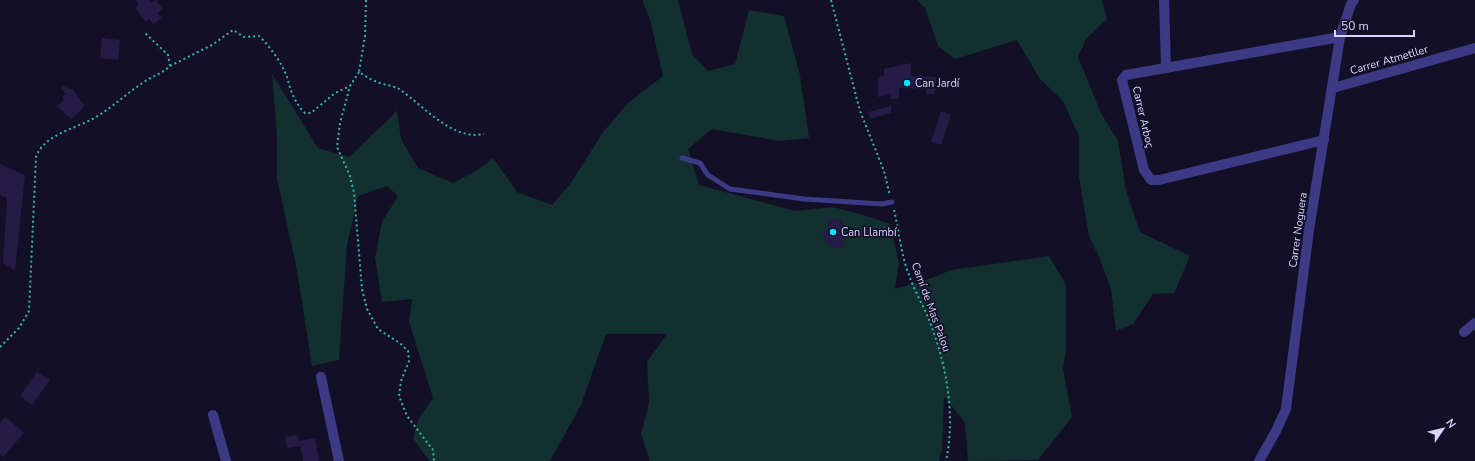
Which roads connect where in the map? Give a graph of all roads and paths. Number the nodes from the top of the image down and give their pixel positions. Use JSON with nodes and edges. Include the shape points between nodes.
{"nodes":[{"id":1,"x":366,"y":0,"type":"edge"},
{"id":2,"x":831,"y":0,"type":"edge"},
{"id":3,"x":1164,"y":0,"type":"edge"},
{"id":4,"x":1354,"y":0,"type":"edge"},
{"id":5,"x":145,"y":33,"type":"dead end"},
{"id":6,"x":1340,"y":37,"type":"junction"},
{"id":7,"x":1475,"y":48,"type":"edge"},
{"id":8,"x":170,"y":66,"type":"junction"},
{"id":9,"x":1166,"y":68,"type":"junction"},
{"id":10,"x":359,"y":72,"type":"junction"},
{"id":11,"x":350,"y":86,"type":"junction"},
{"id":12,"x":1333,"y":88,"type":"junction"},
{"id":13,"x":484,"y":134,"type":"dead end"},
{"id":14,"x":1324,"y":140,"type":"junction"},
{"id":15,"x":682,"y":158,"type":"dead end"},
{"id":16,"x":892,"y":202,"type":"junction"},
{"id":17,"x":1475,"y":323,"type":"edge"},
{"id":18,"x":1464,"y":332,"type":"dead end"},
{"id":19,"x":0,"y":347,"type":"edge"},
{"id":20,"x":321,"y":377,"type":"dead end"},
{"id":21,"x":213,"y":415,"type":"dead end"},
{"id":22,"x":226,"y":461,"type":"edge"},
{"id":23,"x":339,"y":461,"type":"edge"},
{"id":24,"x":434,"y":461,"type":"edge"},
{"id":25,"x":946,"y":461,"type":"edge"},
{"id":26,"x":1259,"y":461,"type":"edge"}],
"edges":[{"from":1,"to":10,"type":"path","via":[[365,36]]},
{"from":2,"to":16,"type":"path","name":"Camí de Mas Palou","via":[[860,110],[884,171]]},
{"from":3,"to":9,"type":"street"},
{"from":4,"to":6,"type":"street","name":"Carrer Noguera"},
{"from":5,"to":8,"type":"path","via":[[168,55]]},
{"from":6,"to":9,"type":"street","name":"Carrer Arboç"},
{"from":6,"to":12,"type":"street","name":"Carrer Noguera"},
{"from":7,"to":12,"type":"street","name":"Carrer Atmetller"},
{"from":8,"to":11,"type":"path","via":[[212,45],[233,30],[244,37],[259,36],[266,43],[281,65],[288,85],[304,113],[311,113],[336,93]]},
{"from":8,"to":19,"type":"path","via":[[97,117],[39,147],[36,157],[29,311],[19,328]]},
{"from":9,"to":14,"type":"street","name":"Carrer Arboç","via":[[1126,75],[1122,80],[1144,170],[1152,180]]},
{"from":10,"to":11,"type":"path"},
{"from":10,"to":13,"type":"path","via":[[375,82],[397,88],[439,122],[463,133],[476,136]]},
{"from":11,"to":24,"type":"path","via":[[340,123],[337,147],[350,176],[354,194],[362,289],[367,309],[378,329],[408,351],[409,361],[401,381],[399,396],[407,416],[433,450]]},
{"from":12,"to":14,"type":"street","name":"Carrer Noguera"},
{"from":14,"to":26,"type":"street","name":"Carrer Noguera","via":[[1309,230],[1286,409]]},
{"from":15,"to":16,"type":"lane","via":[[700,164],[708,175],[730,189],[804,199],[882,204]]},
{"from":16,"to":25,"type":"path","name":"Camí de Mas Palou","via":[[908,275],[928,317],[944,363],[949,402],[949,444]]},
{"from":17,"to":18,"type":"street"},
{"from":20,"to":23,"type":"street"},
{"from":21,"to":22,"type":"street"}]}
